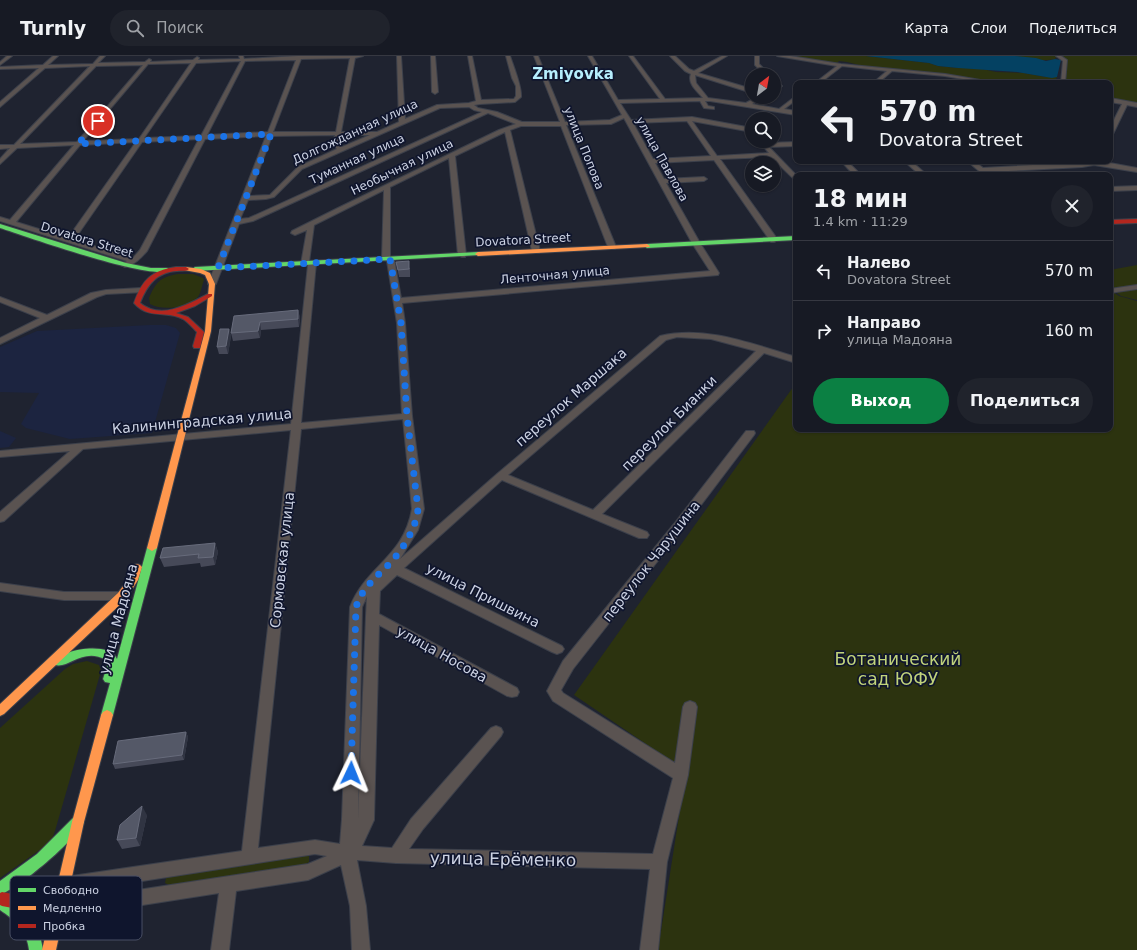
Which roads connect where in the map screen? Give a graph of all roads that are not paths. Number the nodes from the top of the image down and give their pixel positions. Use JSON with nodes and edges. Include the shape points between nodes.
{"nodes":[{"id":1,"x":10,"y":56,"type":"edge"},
{"id":2,"x":56,"y":56,"type":"edge"},
{"id":3,"x":103,"y":56,"type":"edge"},
{"id":4,"x":152,"y":56,"type":"edge"},
{"id":5,"x":353,"y":56,"type":"edge"},
{"id":6,"x":361,"y":56,"type":"edge"},
{"id":7,"x":399,"y":56,"type":"edge"},
{"id":8,"x":433,"y":56,"type":"edge"},
{"id":9,"x":470,"y":56,"type":"edge"},
{"id":10,"x":508,"y":56,"type":"edge"},
{"id":11,"x":536,"y":56,"type":"edge"},
{"id":12,"x":590,"y":56,"type":"edge"},
{"id":13,"x":631,"y":56,"type":"edge"},
{"id":14,"x":672,"y":56,"type":"edge"},
{"id":15,"x":725,"y":56,"type":"edge"},
{"id":16,"x":757,"y":56,"type":"edge"},
{"id":17,"x":779,"y":56,"type":"edge"},
{"id":18,"x":1058,"y":56,"type":"edge"},
{"id":19,"x":300,"y":57,"type":"edge"},
{"id":20,"x":242,"y":58,"type":"edge"},
{"id":21,"x":196,"y":59,"type":"edge"},
{"id":22,"x":147,"y":63,"type":"junction"},
{"id":23,"x":0,"y":64,"type":"edge"},
{"id":24,"x":94,"y":65,"type":"junction"},
{"id":25,"x":841,"y":65,"type":"junction"},
{"id":26,"x":45,"y":66,"type":"junction"},
{"id":27,"x":0,"y":68,"type":"edge"},
{"id":28,"x":761,"y":68,"type":"edge"},
{"id":29,"x":891,"y":70,"type":"junction"},
{"id":30,"x":694,"y":73,"type":"junction"},
{"id":31,"x":821,"y":80,"type":"edge"},
{"id":32,"x":879,"y":80,"type":"edge"},
{"id":33,"x":970,"y":80,"type":"edge"},
{"id":34,"x":1063,"y":80,"type":"edge"},
{"id":35,"x":745,"y":89,"type":"edge"},
{"id":36,"x":435,"y":92,"type":"dead end"},
{"id":37,"x":701,"y":99,"type":"junction"},
{"id":38,"x":707,"y":99,"type":"junction"},
{"id":39,"x":663,"y":100,"type":"junction"},
{"id":40,"x":793,"y":100,"type":"edge"},
{"id":41,"x":503,"y":101,"type":"junction"},
{"id":42,"x":1113,"y":101,"type":"edge"},
{"id":43,"x":479,"y":102,"type":"junction"},
{"id":44,"x":616,"y":102,"type":"junction"},
{"id":45,"x":1125,"y":103,"type":"junction"},
{"id":46,"x":0,"y":105,"type":"edge"},
{"id":47,"x":470,"y":105,"type":"junction"},
{"id":48,"x":747,"y":105,"type":"joint"},
{"id":49,"x":1137,"y":105,"type":"edge"},
{"id":50,"x":712,"y":108,"type":"dead end"},
{"id":51,"x":779,"y":111,"type":"junction"},
{"id":52,"x":486,"y":112,"type":"junction"},
{"id":53,"x":495,"y":113,"type":"junction"},
{"id":54,"x":793,"y":113,"type":"edge"},
{"id":55,"x":625,"y":116,"type":"junction"},
{"id":56,"x":688,"y":119,"type":"junction"},
{"id":57,"x":402,"y":122,"type":"junction"},
{"id":58,"x":611,"y":122,"type":"junction"},
{"id":59,"x":630,"y":123,"type":"junction"},
{"id":60,"x":521,"y":124,"type":"junction"},
{"id":61,"x":562,"y":124,"type":"junction"},
{"id":62,"x":1113,"y":128,"type":"edge"},
{"id":63,"x":507,"y":129,"type":"junction"},
{"id":64,"x":745,"y":129,"type":"edge"},
{"id":65,"x":379,"y":132,"type":"junction"},
{"id":66,"x":337,"y":133,"type":"junction"},
{"id":67,"x":271,"y":134,"type":"junction"},
{"id":68,"x":204,"y":138,"type":"junction"},
{"id":69,"x":140,"y":142,"type":"junction"},
{"id":70,"x":78,"y":144,"type":"junction"},
{"id":71,"x":781,"y":144,"type":"edge"},
{"id":72,"x":793,"y":144,"type":"edge"},
{"id":73,"x":0,"y":147,"type":"edge"},
{"id":74,"x":15,"y":147,"type":"junction"},
{"id":75,"x":768,"y":148,"type":"edge"},
{"id":76,"x":345,"y":149,"type":"junction"},
{"id":77,"x":452,"y":155,"type":"junction"},
{"id":78,"x":773,"y":155,"type":"junction"},
{"id":79,"x":715,"y":158,"type":"junction"},
{"id":80,"x":650,"y":161,"type":"junction"},
{"id":81,"x":0,"y":162,"type":"edge"},
{"id":82,"x":847,"y":164,"type":"edge"},
{"id":83,"x":911,"y":164,"type":"edge"},
{"id":84,"x":974,"y":164,"type":"edge"},
{"id":85,"x":1086,"y":164,"type":"edge"},
{"id":86,"x":1106,"y":164,"type":"edge"},
{"id":87,"x":982,"y":170,"type":"junction"},
{"id":88,"x":1137,"y":170,"type":"edge"},
{"id":89,"x":855,"y":172,"type":"edge"},
{"id":90,"x":920,"y":172,"type":"edge"},
{"id":91,"x":984,"y":172,"type":"edge"},
{"id":92,"x":793,"y":176,"type":"edge"},
{"id":93,"x":704,"y":179,"type":"dead end"},
{"id":94,"x":661,"y":181,"type":"junction"},
{"id":95,"x":387,"y":186,"type":"junction"},
{"id":96,"x":1137,"y":188,"type":"edge"},
{"id":97,"x":1113,"y":189,"type":"edge"},
{"id":98,"x":246,"y":198,"type":"junction"},
{"id":99,"x":0,"y":219,"type":"edge"},
{"id":100,"x":1137,"y":221,"type":"edge"},
{"id":101,"x":236,"y":222,"type":"junction"},
{"id":102,"x":1113,"y":222,"type":"edge"},
{"id":103,"x":11,"y":223,"type":"junction"},
{"id":104,"x":311,"y":225,"type":"junction"},
{"id":105,"x":0,"y":226,"type":"edge"},
{"id":106,"x":0,"y":232,"type":"edge"},
{"id":107,"x":295,"y":233,"type":"dead end"},
{"id":108,"x":793,"y":238,"type":"edge"},
{"id":109,"x":774,"y":240,"type":"junction"},
{"id":110,"x":68,"y":241,"type":"junction"},
{"id":111,"x":696,"y":243,"type":"junction"},
{"id":112,"x":612,"y":247,"type":"junction"},
{"id":113,"x":536,"y":251,"type":"junction"},
{"id":114,"x":462,"y":255,"type":"junction"},
{"id":115,"x":388,"y":259,"type":"junction"},
{"id":116,"x":130,"y":263,"type":"junction"},
{"id":117,"x":308,"y":264,"type":"junction"},
{"id":118,"x":251,"y":266,"type":"junction"},
{"id":119,"x":218,"y":268,"type":"junction"},
{"id":120,"x":190,"y":269,"type":"junction"},
{"id":121,"x":169,"y":270,"type":"junction"},
{"id":122,"x":715,"y":273,"type":"joint"},
{"id":123,"x":212,"y":284,"type":"junction"},
{"id":124,"x":1137,"y":287,"type":"edge"},
{"id":125,"x":142,"y":288,"type":"junction"},
{"id":126,"x":1113,"y":291,"type":"edge"},
{"id":127,"x":210,"y":295,"type":"junction"},
{"id":128,"x":0,"y":299,"type":"edge"},
{"id":129,"x":397,"y":301,"type":"junction"},
{"id":130,"x":167,"y":312,"type":"junction"},
{"id":131,"x":47,"y":318,"type":"junction"},
{"id":132,"x":0,"y":340,"type":"edge"},
{"id":133,"x":762,"y":350,"type":"junction"},
{"id":134,"x":793,"y":359,"type":"edge"},
{"id":135,"x":407,"y":416,"type":"junction"},
{"id":136,"x":296,"y":426,"type":"junction"},
{"id":137,"x":750,"y":433,"type":"dead end"},
{"id":138,"x":177,"y":438,"type":"junction"},
{"id":139,"x":80,"y":447,"type":"junction"},
{"id":140,"x":0,"y":454,"type":"edge"},
{"id":141,"x":501,"y":476,"type":"junction"},
{"id":142,"x":595,"y":515,"type":"junction"},
{"id":143,"x":0,"y":518,"type":"edge"},
{"id":144,"x":148,"y":528,"type":"dead end"},
{"id":145,"x":643,"y":535,"type":"dead end"},
{"id":146,"x":139,"y":558,"type":"dead end"},
{"id":147,"x":396,"y":569,"type":"junction"},
{"id":148,"x":0,"y":587,"type":"edge"},
{"id":149,"x":122,"y":596,"type":"junction"},
{"id":150,"x":372,"y":616,"type":"junction"},
{"id":151,"x":557,"y":649,"type":"dead end"},
{"id":152,"x":46,"y":668,"type":"junction"},
{"id":153,"x":512,"y":692,"type":"dead end"},
{"id":154,"x":690,"y":707,"type":"dead end"},
{"id":155,"x":108,"y":708,"type":"junction"},
{"id":156,"x":0,"y":711,"type":"edge"},
{"id":157,"x":496,"y":732,"type":"dead end"},
{"id":158,"x":681,"y":775,"type":"junction"},
{"id":159,"x":78,"y":822,"type":"junction"},
{"id":160,"x":347,"y":852,"type":"junction"},
{"id":161,"x":250,"y":856,"type":"junction"},
{"id":162,"x":396,"y":856,"type":"junction"},
{"id":163,"x":659,"y":862,"type":"junction"},
{"id":164,"x":20,"y":876,"type":"edge"},
{"id":165,"x":67,"y":876,"type":"edge"},
{"id":166,"x":122,"y":876,"type":"edge"},
{"id":167,"x":10,"y":883,"type":"edge"},
{"id":168,"x":228,"y":885,"type":"junction"},
{"id":169,"x":0,"y":890,"type":"edge"},
{"id":170,"x":142,"y":898,"type":"edge"},
{"id":171,"x":0,"y":899,"type":"edge"},
{"id":172,"x":10,"y":901,"type":"edge"},
{"id":173,"x":0,"y":902,"type":"edge"},
{"id":174,"x":10,"y":907,"type":"edge"},
{"id":175,"x":52,"y":940,"type":"edge"},
{"id":176,"x":49,"y":950,"type":"edge"},
{"id":177,"x":220,"y":950,"type":"edge"},
{"id":178,"x":361,"y":950,"type":"edge"},
{"id":179,"x":649,"y":950,"type":"edge"}],
"edges":[{"from":1,"to":23,"type":"street"},
{"from":2,"to":26,"type":"street"},
{"from":3,"to":24,"type":"street"},
{"from":4,"to":22,"type":"street"},
{"from":5,"to":6,"type":"street"},
{"from":5,"to":19,"type":"street"},
{"from":5,"to":66,"type":"street"},
{"from":7,"to":57,"type":"street"},
{"from":8,"to":36,"type":"street"},
{"from":9,"to":43,"type":"street"},
{"from":10,"to":41,"type":"street","via":[[519,96],[516,100]]},
{"from":11,"to":61,"type":"street","name":"улица Попова"},
{"from":12,"to":44,"type":"street","name":"улица Павлова"},
{"from":13,"to":39,"type":"street"},
{"from":14,"to":30,"type":"street","via":[[686,70]]},
{"from":15,"to":30,"type":"street"},
{"from":16,"to":28,"type":"street","via":[[757,64]]},
{"from":17,"to":25,"type":"street"},
{"from":18,"to":34,"type":"street","via":[[1065,60]]},
{"from":19,"to":20,"type":"street"},
{"from":19,"to":67,"type":"street"},
{"from":20,"to":21,"type":"street"},
{"from":20,"to":68,"type":"street"},
{"from":21,"to":22,"type":"street"},
{"from":21,"to":69,"type":"street"},
{"from":22,"to":24,"type":"street"},
{"from":22,"to":70,"type":"street"},
{"from":24,"to":26,"type":"street"},
{"from":24,"to":74,"type":"street"},
{"from":25,"to":29,"type":"street"},
{"from":25,"to":31,"type":"street"},
{"from":26,"to":27,"type":"street"},
{"from":26,"to":46,"type":"street"},
{"from":29,"to":32,"type":"street"},
{"from":29,"to":33,"type":"street"},
{"from":30,"to":35,"type":"street"},
{"from":30,"to":38,"type":"street","via":[[692,80]]},
{"from":37,"to":38,"type":"street"},
{"from":37,"to":39,"type":"street"},
{"from":37,"to":50,"type":"street","via":[[706,107]]},
{"from":38,"to":48,"type":"street"},
{"from":39,"to":44,"type":"street"},
{"from":40,"to":51,"type":"street"},
{"from":41,"to":43,"type":"street"},
{"from":41,"to":53,"type":"street","via":[[506,108]]},
{"from":42,"to":45,"type":"street"},
{"from":43,"to":47,"type":"street"},
{"from":44,"to":55,"type":"street","name":"улица Павлова"},
{"from":45,"to":49,"type":"street"},
{"from":45,"to":62,"type":"street"},
{"from":47,"to":52,"type":"street"},
{"from":47,"to":57,"type":"street","name":"Долгожданная улица","via":[[435,107]]},
{"from":48,"to":51,"type":"street"},
{"from":51,"to":54,"type":"street"},
{"from":52,"to":53,"type":"street"},
{"from":52,"to":101,"type":"street","name":"Туманная улица","via":[[251,220]]},
{"from":53,"to":60,"type":"street"},
{"from":55,"to":58,"type":"street"},
{"from":55,"to":59,"type":"street","name":"улица Павлова"},
{"from":56,"to":59,"type":"street"},
{"from":56,"to":64,"type":"street"},
{"from":56,"to":79,"type":"street"},
{"from":57,"to":65,"type":"street","name":"Долгожданная улица"},
{"from":58,"to":59,"type":"street"},
{"from":58,"to":61,"type":"street"},
{"from":59,"to":80,"type":"street","name":"улица Павлова"},
{"from":60,"to":61,"type":"street"},
{"from":60,"to":63,"type":"street","name":"Необычная улица"},
{"from":61,"to":112,"type":"street","name":"улица Попова"},
{"from":63,"to":77,"type":"street","name":"Необычная улица"},
{"from":63,"to":113,"type":"street"},
{"from":65,"to":66,"type":"street"},
{"from":65,"to":76,"type":"street","name":"Долгожданная улица"},
{"from":66,"to":67,"type":"street"},
{"from":66,"to":76,"type":"street","via":[[337,146]]},
{"from":67,"to":68,"type":"street"},
{"from":67,"to":98,"type":"street"},
{"from":68,"to":69,"type":"street"},
{"from":68,"to":116,"type":"street","via":[[143,251]]},
{"from":69,"to":70,"type":"street"},
{"from":69,"to":110,"type":"street"},
{"from":70,"to":74,"type":"street"},
{"from":70,"to":103,"type":"street"},
{"from":71,"to":72,"type":"street"},
{"from":73,"to":74,"type":"street"},
{"from":74,"to":81,"type":"street"},
{"from":75,"to":78,"type":"street"},
{"from":76,"to":98,"type":"street","name":"Долгожданная улица","via":[[295,171],[273,195]]},
{"from":77,"to":95,"type":"street","name":"Необычная улица"},
{"from":77,"to":114,"type":"street"},
{"from":78,"to":79,"type":"street"},
{"from":78,"to":92,"type":"street"},
{"from":79,"to":80,"type":"street"},
{"from":79,"to":109,"type":"street"},
{"from":80,"to":94,"type":"street","name":"улица Павлова"},
{"from":82,"to":89,"type":"street"},
{"from":83,"to":90,"type":"street"},
{"from":84,"to":87,"type":"street"},
{"from":85,"to":87,"type":"street"},
{"from":86,"to":88,"type":"street"},
{"from":87,"to":91,"type":"street"},
{"from":93,"to":94,"type":"street"},
{"from":94,"to":111,"type":"street","name":"улица Павлова"},
{"from":95,"to":104,"type":"street","name":"Необычная улица"},
{"from":95,"to":115,"type":"street"},
{"from":96,"to":97,"type":"street"},
{"from":98,"to":101,"type":"street"},
{"from":99,"to":103,"type":"street","name":"Dovatora Street"},
{"from":100,"to":102,"type":"main road"},
{"from":101,"to":119,"type":"street"},
{"from":103,"to":110,"type":"street","name":"Dovatora Street"},
{"from":104,"to":107,"type":"street","name":"Необычная улица"},
{"from":104,"to":117,"type":"street","name":"Сормовская улица"},
{"from":105,"to":116,"type":"main road","name":"Dovatora Street"},
{"from":106,"to":125,"type":"main road","name":"Dovatora Street","via":[[135,274],[140,278]]},
{"from":108,"to":109,"type":"main road","name":"Dovatora Street"},
{"from":109,"to":111,"type":"main road","name":"Dovatora Street"},
{"from":110,"to":116,"type":"street","name":"Dovatora Street"},
{"from":111,"to":112,"type":"main road","name":"Dovatora Street"},
{"from":111,"to":122,"type":"street","name":"улица Павлова"},
{"from":112,"to":113,"type":"main road","name":"Dovatora Street"},
{"from":113,"to":114,"type":"main road","name":"Dovatora Street"},
{"from":114,"to":115,"type":"main road","name":"Dovatora Street"},
{"from":115,"to":117,"type":"main road","name":"Dovatora Street"},
{"from":115,"to":129,"type":"street"},
{"from":116,"to":121,"type":"main road","name":"Dovatora Street","via":[[151,270]]},
{"from":117,"to":118,"type":"main road","name":"Dovatora Street"},
{"from":117,"to":136,"type":"street","name":"Сормовская улица"},
{"from":118,"to":119,"type":"main road","name":"Dovatora Street"},
{"from":118,"to":123,"type":"main road","name":"Dovatora Street","via":[[229,272]]},
{"from":119,"to":120,"type":"main road","name":"Dovatora Street"},
{"from":119,"to":123,"type":"street"},
{"from":120,"to":121,"type":"main road","name":"Dovatora Street"},
{"from":120,"to":123,"type":"main road","via":[[208,274]]},
{"from":121,"to":125,"type":"main road","via":[[156,276]]},
{"from":122,"to":129,"type":"street","name":"Ленточная улица"},
{"from":123,"to":127,"type":"main road","name":"улица Мадояна"},
{"from":124,"to":126,"type":"street"},
{"from":125,"to":130,"type":"main road","via":[[137,303],[140,308]]},
{"from":125,"to":131,"type":"street","via":[[101,293]]},
{"from":127,"to":130,"type":"main road","via":[[188,306]]},
{"from":127,"to":138,"type":"main road","name":"улица Мадояна","via":[[208,331]]},
{"from":128,"to":131,"type":"street"},
{"from":129,"to":135,"type":"street","via":[[402,330]]},
{"from":130,"to":138,"type":"main road","name":"улица Мадояна","via":[[186,318],[201,332]]},
{"from":131,"to":132,"type":"street"},
{"from":133,"to":134,"type":"street","name":"переулок Маршака"},
{"from":133,"to":141,"type":"street","name":"переулок Маршака","via":[[700,336],[676,335],[663,338]]},
{"from":133,"to":142,"type":"street","name":"переулок Бианки"},
{"from":135,"to":136,"type":"street","name":"Калининградская улица"},
{"from":135,"to":160,"type":"street","via":[[417,519],[400,551],[370,582],[356,607]]},
{"from":136,"to":138,"type":"street","name":"Калининградская улица"},
{"from":136,"to":161,"type":"street","name":"Сормовская улица"},
{"from":137,"to":158,"type":"street","name":"переулок Чарушина","via":[[568,665],[554,691],[558,697]]},
{"from":138,"to":139,"type":"street","name":"Калининградская улица"},
{"from":138,"to":144,"type":"main road","name":"улица Мадояна"},
{"from":138,"to":155,"type":"main road","name":"улица Мадояна"},
{"from":139,"to":140,"type":"street","name":"Калининградская улица"},
{"from":139,"to":143,"type":"street"},
{"from":141,"to":142,"type":"street"},
{"from":141,"to":147,"type":"street","name":"переулок Маршака"},
{"from":142,"to":145,"type":"street"},
{"from":146,"to":149,"type":"main road","name":"улица Мадояна","via":[[133,580]]},
{"from":147,"to":150,"type":"street","name":"переулок Маршака","via":[[374,590]]},
{"from":147,"to":151,"type":"street","name":"улица Пришвина"},
{"from":148,"to":149,"type":"street","via":[[64,596]]},
{"from":149,"to":152,"type":"main road","name":"улица Мадояна"},
{"from":150,"to":153,"type":"street","name":"улица Носова"},
{"from":150,"to":160,"type":"street","name":"переулок Маршака","via":[[366,820]]},
{"from":152,"to":155,"type":"main road","via":[[76,654],[94,651],[107,654],[111,658],[112,666],[103,704]]},
{"from":152,"to":156,"type":"main road","name":"улица Мадояна"},
{"from":154,"to":158,"type":"street"},
{"from":155,"to":159,"type":"main road","name":"улица Мадояна"},
{"from":157,"to":162,"type":"street","via":[[417,824]]},
{"from":158,"to":163,"type":"street"},
{"from":159,"to":164,"type":"main road","via":[[52,852]]},
{"from":159,"to":165,"type":"main road","name":"улица Мадояна"},
{"from":160,"to":161,"type":"street","name":"улица Ерёменко","via":[[314,847]]},
{"from":160,"to":162,"type":"street","name":"улица Ерёменко"},
{"from":160,"to":168,"type":"street","via":[[308,872]]},
{"from":160,"to":178,"type":"street","via":[[358,906]]},
{"from":161,"to":166,"type":"street","name":"улица Ерёменко"},
{"from":162,"to":163,"type":"street","name":"улица Ерёменко"},
{"from":163,"to":179,"type":"street"},
{"from":167,"to":169,"type":"main road"},
{"from":168,"to":170,"type":"street"},
{"from":168,"to":177,"type":"street"},
{"from":171,"to":172,"type":"main road"},
{"from":173,"to":174,"type":"main road"},
{"from":175,"to":176,"type":"main road","name":"улица Мадояна"}]}
